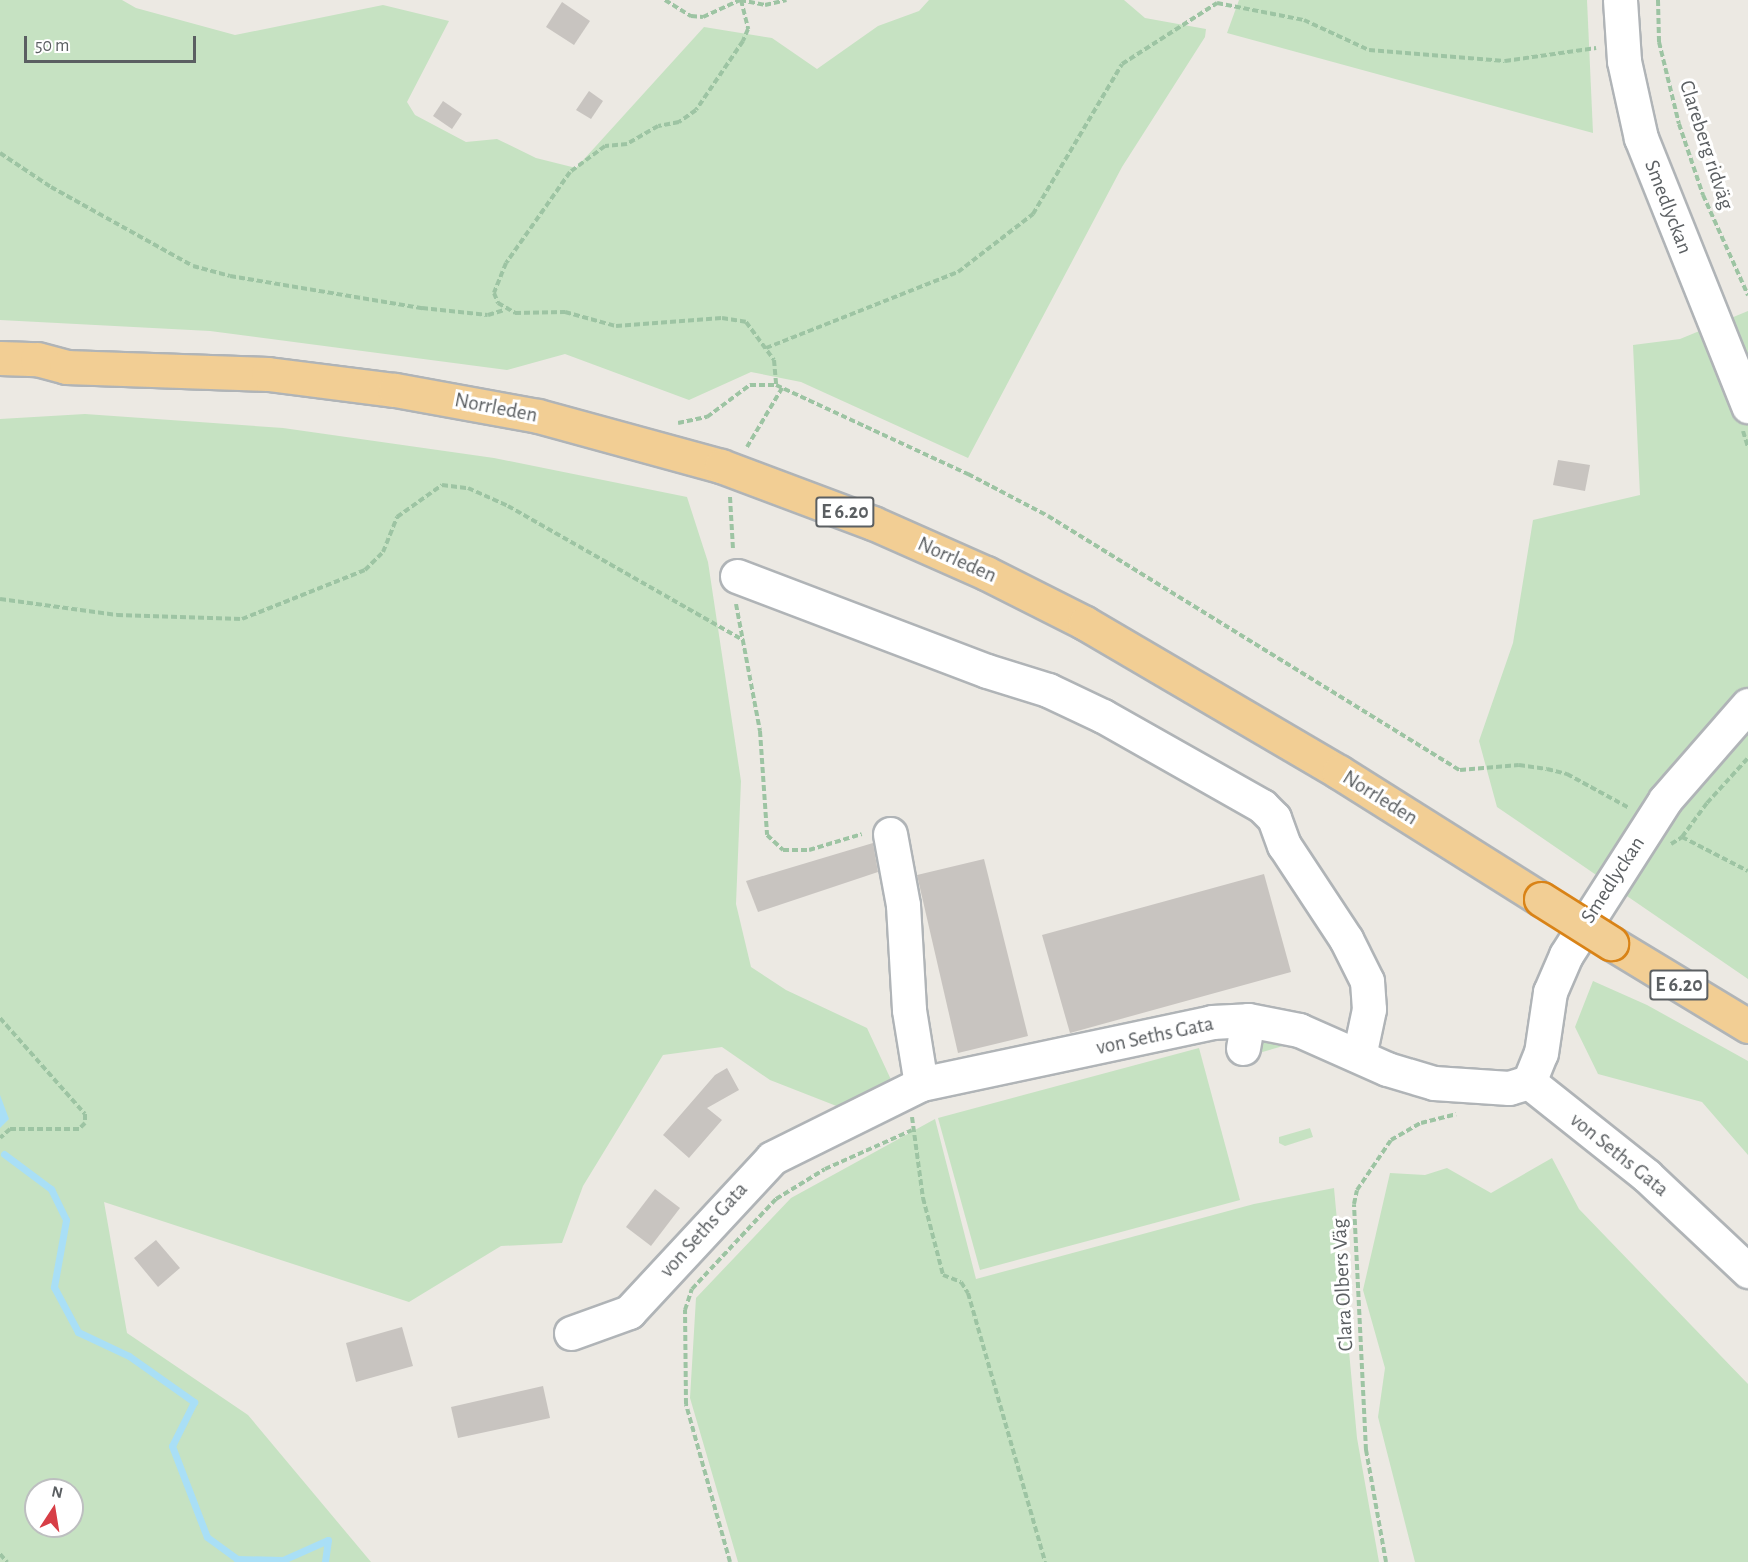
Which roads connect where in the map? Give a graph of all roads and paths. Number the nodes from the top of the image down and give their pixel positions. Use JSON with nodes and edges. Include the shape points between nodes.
{"nodes":[{"id":1,"x":665,"y":0,"type":"edge"},
{"id":2,"x":740,"y":0,"type":"edge"},
{"id":3,"x":786,"y":0,"type":"edge"},
{"id":4,"x":1620,"y":0,"type":"edge"},
{"id":5,"x":1658,"y":0,"type":"edge"},
{"id":6,"x":1606,"y":46,"type":"dead end"},
{"id":7,"x":0,"y":153,"type":"edge"},
{"id":8,"x":1748,"y":295,"type":"edge"},
{"id":9,"x":505,"y":310,"type":"junction"},
{"id":10,"x":766,"y":348,"type":"junction"},
{"id":11,"x":0,"y":358,"type":"edge"},
{"id":12,"x":66,"y":367,"type":"junction"},
{"id":13,"x":0,"y":376,"type":"edge"},
{"id":14,"x":776,"y":385,"type":"dead end"},
{"id":15,"x":782,"y":388,"type":"dead end"},
{"id":16,"x":1748,"y":406,"type":"edge"},
{"id":17,"x":744,"y":452,"type":"dead end"},
{"id":18,"x":731,"y":493,"type":"dead end"},
{"id":19,"x":737,"y":576,"type":"junction"},
{"id":20,"x":0,"y":599,"type":"edge"},
{"id":21,"x":743,"y":640,"type":"junction"},
{"id":22,"x":1748,"y":705,"type":"edge"},
{"id":23,"x":890,"y":834,"type":"joint"},
{"id":24,"x":1682,"y":837,"type":"dead end"},
{"id":25,"x":1748,"y":871,"type":"edge"},
{"id":26,"x":0,"y":1018,"type":"edge"},
{"id":27,"x":1748,"y":1026,"type":"edge"},
{"id":28,"x":1359,"y":1056,"type":"junction"},
{"id":29,"x":1529,"y":1082,"type":"junction"},
{"id":30,"x":916,"y":1087,"type":"junction"},
{"id":31,"x":1460,"y":1113,"type":"dead end"},
{"id":32,"x":912,"y":1130,"type":"junction"},
{"id":33,"x":0,"y":1138,"type":"edge"},
{"id":34,"x":1748,"y":1271,"type":"edge"},
{"id":35,"x":571,"y":1333,"type":"dead end"},
{"id":36,"x":0,"y":1554,"type":"edge"},
{"id":37,"x":7,"y":1562,"type":"edge"},
{"id":38,"x":730,"y":1562,"type":"edge"},
{"id":39,"x":1045,"y":1562,"type":"edge"},
{"id":40,"x":1386,"y":1562,"type":"edge"}],
"edges":[{"from":1,"to":2,"type":"path","via":[[691,16],[703,17]]},
{"from":2,"to":3,"type":"path","via":[[765,5]]},
{"from":2,"to":9,"type":"path","via":[[747,20],[745,35],[696,110],[679,122],[658,126],[627,144],[605,146],[570,172],[498,280],[494,293]]},
{"from":4,"to":16,"type":"street","name":"Smedlyckan","via":[[1624,61],[1641,138]]},
{"from":5,"to":8,"type":"path","name":"Clareberg ridväg","via":[[1659,42],[1679,124],[1703,195]]},
{"from":6,"to":10,"type":"path","via":[[1505,62],[1369,50],[1304,20],[1217,3],[1122,64],[1033,214],[1015,229],[958,272]]},
{"from":7,"to":9,"type":"path","via":[[51,187],[193,266],[230,276],[410,306],[488,315]]},
{"from":9,"to":10,"type":"path","via":[[565,312],[616,326],[722,318],[746,322]]},
{"from":10,"to":14,"type":"path","via":[[774,360]]},
{"from":11,"to":12,"type":"highway","name":"Norrleden","number":"E 6.20","via":[[37,359]]},
{"from":12,"to":13,"type":"highway","name":"Norrleden","number":"E 6.20","via":[[47,375]]},
{"from":12,"to":27,"type":"highway","name":"Norrleden","number":"E 6.20","bridge":true,"via":[[247,373],[395,390],[538,416],[637,441],[801,495],[986,573],[1085,623],[1329,766]]},
{"from":15,"to":17,"type":"path"},
{"from":18,"to":19,"type":"path","via":[[729,516]]},
{"from":19,"to":21,"type":"path","via":[[735,601]]},
{"from":19,"to":28,"type":"street","via":[[987,671],[1048,690],[1103,716],[1262,806],[1275,818],[1284,844],[1346,939],[1367,981],[1369,1009]]},
{"from":20,"to":21,"type":"path","via":[[117,615],[242,619],[365,570],[383,552],[397,517],[442,485],[468,488],[508,506]]},
{"from":21,"to":23,"type":"path","via":[[760,731],[767,835],[774,845],[783,850],[809,850],[875,831]]},
{"from":22,"to":29,"type":"street","name":"Smedlyckan","via":[[1665,800],[1566,955],[1550,992],[1541,1053]]},
{"from":23,"to":30,"type":"street","via":[[903,905]]},
{"from":24,"to":25,"type":"path"},
{"from":26,"to":33,"type":"path","via":[[85,1114],[85,1123],[79,1129],[10,1129]]},
{"from":28,"to":29,"type":"street","name":"von Seths Gata","via":[[1434,1083],[1509,1088]]},
{"from":28,"to":30,"type":"street","name":"von Seths Gata","via":[[1312,1049],[1299,1030],[1246,1034],[1212,1022]]},
{"from":29,"to":34,"type":"street","name":"von Seths Gata","via":[[1647,1176]]},
{"from":30,"to":32,"type":"path"},
{"from":30,"to":35,"type":"street","name":"von Seths Gata","via":[[772,1158],[629,1312]]},
{"from":31,"to":40,"type":"path","name":"Clara Olbers Väg","via":[[1420,1123],[1391,1140],[1357,1190],[1354,1204],[1366,1450]]},
{"from":32,"to":38,"type":"path","via":[[825,1169],[776,1199],[692,1289],[685,1310],[686,1404]]},
{"from":32,"to":39,"type":"path","via":[[923,1198],[943,1275],[961,1282],[968,1293]]},
{"from":36,"to":37,"type":"path"}]}
